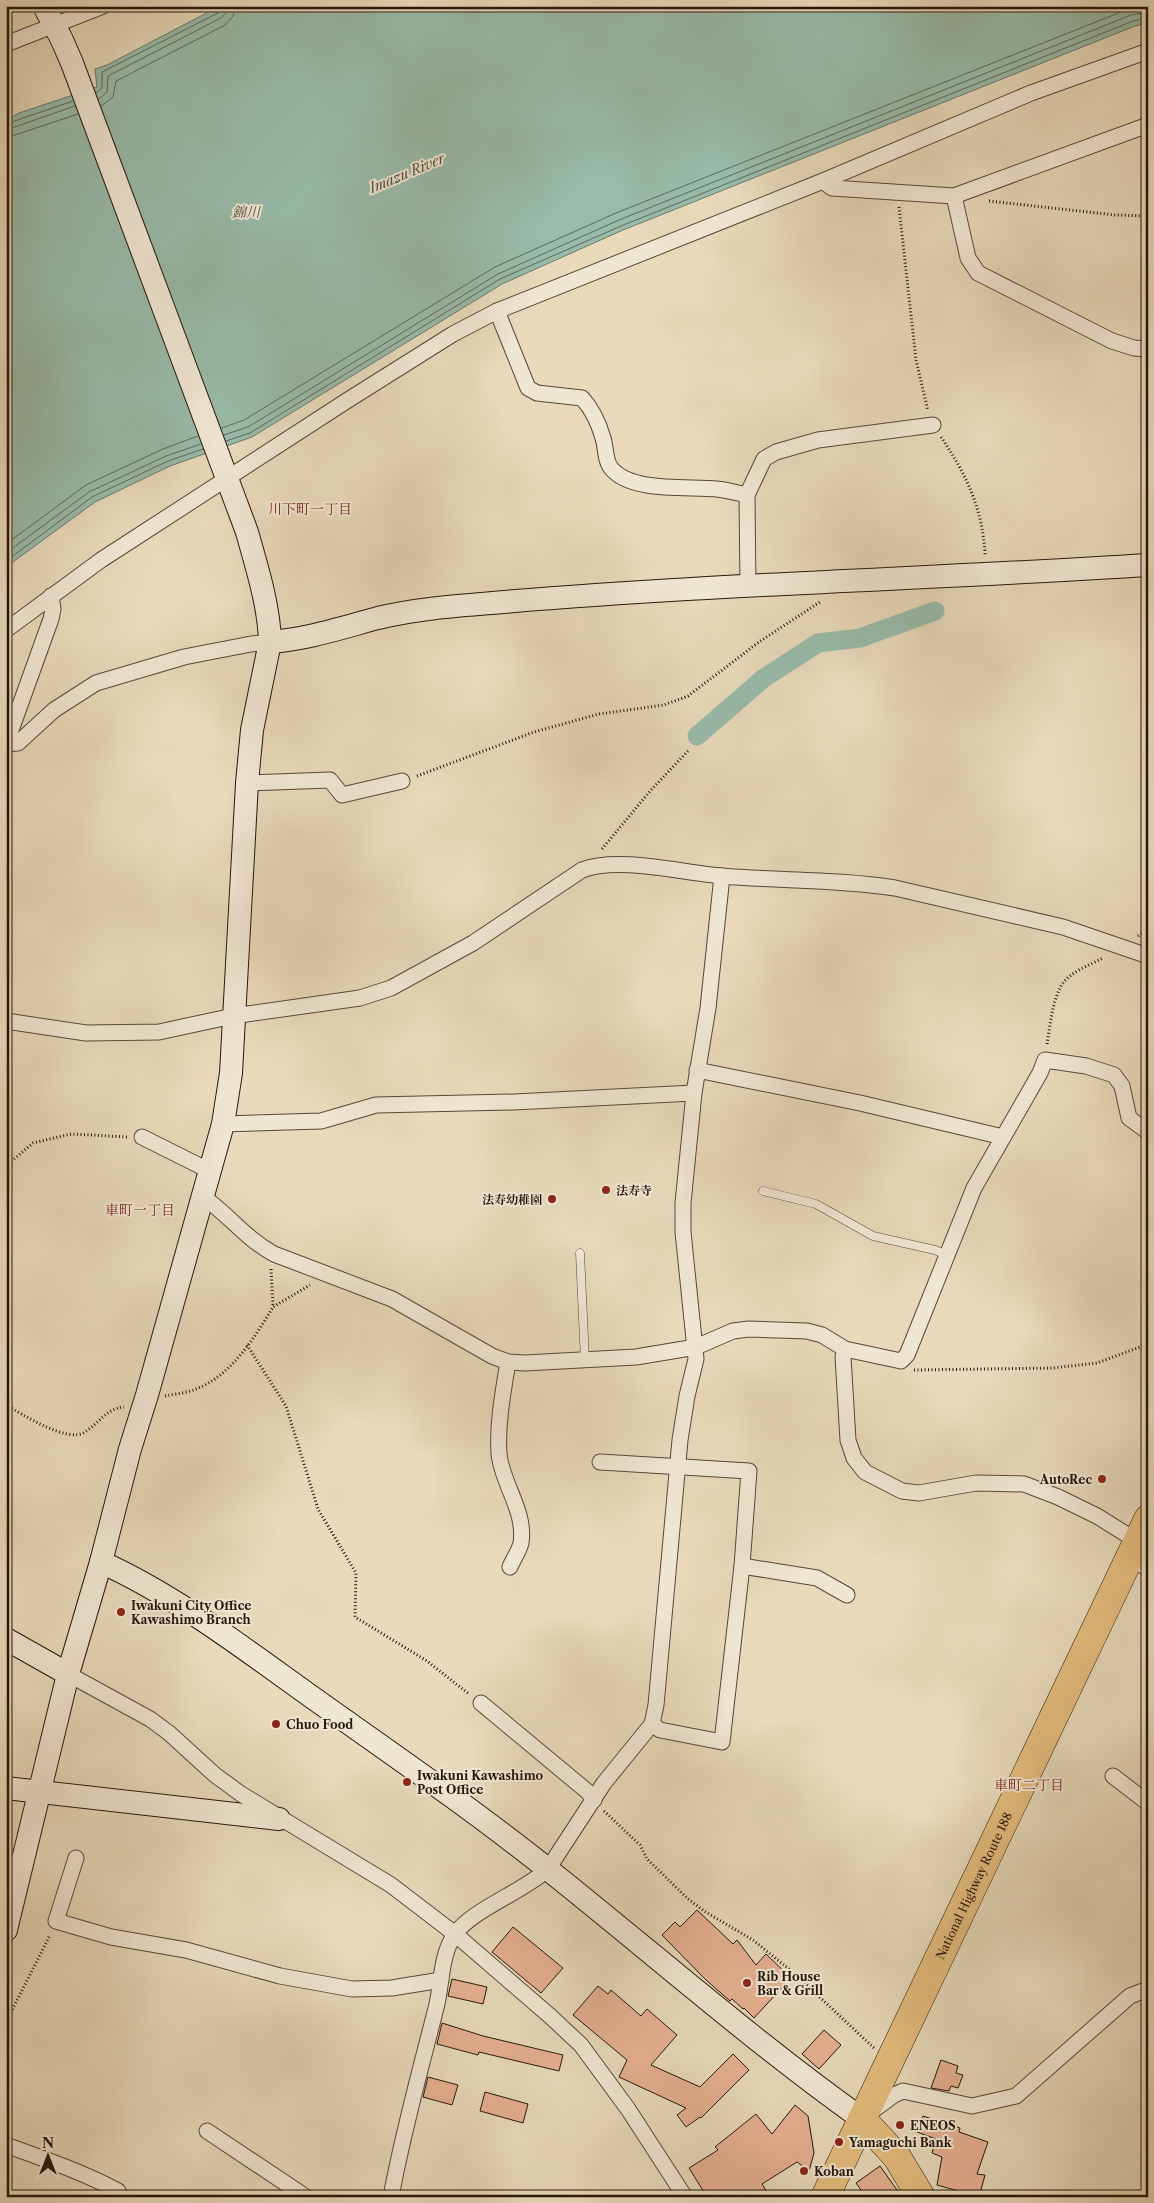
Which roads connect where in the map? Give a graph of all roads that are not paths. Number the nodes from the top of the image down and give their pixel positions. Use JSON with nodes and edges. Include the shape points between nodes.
{"nodes":[{"id":1,"x":103,"y":6,"type":"edge"},
{"id":2,"x":49,"y":15,"type":"edge"},
{"id":3,"x":6,"y":44,"type":"edge"},
{"id":4,"x":1148,"y":52,"type":"edge"},
{"id":5,"x":1148,"y":125,"type":"edge"},
{"id":6,"x":823,"y":181,"type":"junction"},
{"id":7,"x":954,"y":196,"type":"junction"},
{"id":8,"x":497,"y":311,"type":"junction"},
{"id":9,"x":1148,"y":349,"type":"edge"},
{"id":10,"x":933,"y":426,"type":"road end"},
{"id":11,"x":225,"y":472,"type":"junction"},
{"id":12,"x":747,"y":495,"type":"junction"},
{"id":13,"x":1148,"y":565,"type":"edge"},
{"id":14,"x":748,"y":587,"type":"junction"},
{"id":15,"x":51,"y":596,"type":"junction"},
{"id":16,"x":6,"y":630,"type":"edge"},
{"id":17,"x":270,"y":642,"type":"junction"},
{"id":18,"x":6,"y":744,"type":"edge"},
{"id":19,"x":402,"y":781,"type":"road end"},
{"id":20,"x":247,"y":783,"type":"junction"},
{"id":21,"x":722,"y":876,"type":"junction"},
{"id":22,"x":1148,"y":956,"type":"edge"},
{"id":23,"x":233,"y":1016,"type":"junction"},
{"id":24,"x":6,"y":1021,"type":"edge"},
{"id":25,"x":697,"y":1070,"type":"junction"},
{"id":26,"x":694,"y":1093,"type":"junction"},
{"id":27,"x":223,"y":1124,"type":"junction"},
{"id":28,"x":1148,"y":1132,"type":"edge"},
{"id":29,"x":142,"y":1137,"type":"road end"},
{"id":30,"x":1003,"y":1137,"type":"junction"},
{"id":31,"x":210,"y":1171,"type":"junction"},
{"id":32,"x":763,"y":1191,"type":"dead end"},
{"id":33,"x":202,"y":1196,"type":"junction"},
{"id":34,"x":580,"y":1253,"type":"dead end"},
{"id":35,"x":947,"y":1255,"type":"junction"},
{"id":36,"x":696,"y":1348,"type":"junction"},
{"id":37,"x":845,"y":1349,"type":"junction"},
{"id":38,"x":585,"y":1361,"type":"junction"},
{"id":39,"x":508,"y":1362,"type":"junction"},
{"id":40,"x":600,"y":1462,"type":"dead end"},
{"id":41,"x":678,"y":1468,"type":"junction"},
{"id":42,"x":1141,"y":1547,"type":"edge"},
{"id":43,"x":101,"y":1562,"type":"junction"},
{"id":44,"x":742,"y":1566,"type":"junction"},
{"id":45,"x":510,"y":1567,"type":"dead end"},
{"id":46,"x":847,"y":1595,"type":"dead end"},
{"id":47,"x":6,"y":1639,"type":"edge"},
{"id":48,"x":68,"y":1674,"type":"junction"},
{"id":49,"x":481,"y":1704,"type":"road end"},
{"id":50,"x":652,"y":1724,"type":"junction"},
{"id":51,"x":1113,"y":1776,"type":"dead end"},
{"id":52,"x":6,"y":1788,"type":"edge"},
{"id":53,"x":40,"y":1792,"type":"junction"},
{"id":54,"x":594,"y":1800,"type":"junction"},
{"id":55,"x":1148,"y":1803,"type":"edge"},
{"id":56,"x":279,"y":1819,"type":"junction"},
{"id":57,"x":76,"y":1858,"type":"dead end"},
{"id":58,"x":548,"y":1869,"type":"junction"},
{"id":59,"x":6,"y":1930,"type":"edge"},
{"id":60,"x":454,"y":1934,"type":"junction"},
{"id":61,"x":441,"y":1980,"type":"junction"},
{"id":62,"x":1148,"y":1989,"type":"edge"},
{"id":63,"x":862,"y":2119,"type":"junction"},
{"id":64,"x":207,"y":2131,"type":"dead end"},
{"id":65,"x":6,"y":2145,"type":"edge"},
{"id":66,"x":395,"y":2196,"type":"edge"},
{"id":67,"x":119,"y":2197,"type":"edge"},
{"id":68,"x":306,"y":2197,"type":"edge"},
{"id":69,"x":685,"y":2197,"type":"edge"},
{"id":70,"x":825,"y":2197,"type":"edge"},
{"id":71,"x":921,"y":2197,"type":"edge"}],
"edges":[{"from":1,"to":2,"type":"street"},
{"from":2,"to":3,"type":"street"},
{"from":2,"to":11,"type":"street","via":[[72,63]]},
{"from":4,"to":6,"type":"street","via":[[1031,93]]},
{"from":5,"to":7,"type":"street"},
{"from":6,"to":7,"type":"street","via":[[832,188]]},
{"from":6,"to":8,"type":"street"},
{"from":7,"to":9,"type":"street","via":[[968,258],[978,273],[1112,341]]},
{"from":8,"to":11,"type":"street","via":[[453,334]]},
{"from":8,"to":12,"type":"street","via":[[528,388],[537,393],[582,398],[591,408],[609,466],[618,475],[651,485],[718,489]]},
{"from":10,"to":12,"type":"street","via":[[818,440],[776,452],[764,459]]},
{"from":11,"to":15,"type":"street"},
{"from":11,"to":17,"type":"street","via":[[263,589]]},
{"from":12,"to":14,"type":"street"},
{"from":13,"to":14,"type":"street"},
{"from":14,"to":17,"type":"street","via":[[425,609],[378,618],[327,634]]},
{"from":15,"to":16,"type":"street"},
{"from":15,"to":18,"type":"street","via":[[51,619]]},
{"from":17,"to":18,"type":"street","via":[[184,657],[96,683],[54,710],[18,743]]},
{"from":17,"to":20,"type":"street","via":[[252,730]]},
{"from":19,"to":20,"type":"street","via":[[342,796],[330,780]]},
{"from":20,"to":23,"type":"street"},
{"from":21,"to":22,"type":"street","via":[[895,888],[1063,927]]},
{"from":21,"to":23,"type":"street","via":[[594,865],[473,943],[391,988],[360,998]]},
{"from":21,"to":25,"type":"street","via":[[708,1008]]},
{"from":23,"to":24,"type":"street","via":[[159,1032],[86,1033]]},
{"from":23,"to":27,"type":"street"},
{"from":25,"to":26,"type":"street"},
{"from":25,"to":30,"type":"street","via":[[860,1103]]},
{"from":26,"to":27,"type":"street","via":[[514,1102],[376,1104],[321,1121]]},
{"from":26,"to":36,"type":"street","via":[[683,1232]]},
{"from":27,"to":31,"type":"street"},
{"from":28,"to":30,"type":"street","via":[[1129,1118],[1122,1086],[1114,1075],[1086,1066],[1045,1060]]},
{"from":29,"to":31,"type":"street"},
{"from":30,"to":35,"type":"street","via":[[974,1188]]},
{"from":31,"to":33,"type":"street"},
{"from":32,"to":35,"type":"lane","via":[[816,1204],[874,1236]]},
{"from":33,"to":39,"type":"street","via":[[251,1240],[274,1254],[392,1299]]},
{"from":33,"to":43,"type":"street"},
{"from":34,"to":38,"type":"lane"},
{"from":35,"to":37,"type":"street","via":[[907,1355],[901,1362]]},
{"from":36,"to":37,"type":"street","via":[[732,1332],[749,1329],[807,1331],[822,1335]]},
{"from":36,"to":38,"type":"street"},
{"from":36,"to":41,"type":"street","via":[[686,1396]]},
{"from":37,"to":42,"type":"street","via":[[848,1440],[854,1458],[865,1472],[902,1490],[919,1493],[976,1483],[1024,1484],[1089,1512]]},
{"from":38,"to":39,"type":"street"},
{"from":39,"to":45,"type":"street","via":[[500,1415],[499,1454],[521,1528],[521,1544]]},
{"from":40,"to":41,"type":"street"},
{"from":41,"to":44,"type":"street","via":[[748,1471]]},
{"from":41,"to":50,"type":"street"},
{"from":42,"to":63,"type":"highway","name":"National Highway Route 188"},
{"from":43,"to":48,"type":"street"},
{"from":43,"to":58,"type":"street","via":[[133,1576],[184,1608],[415,1770]]},
{"from":44,"to":46,"type":"street","via":[[817,1578]]},
{"from":44,"to":50,"type":"street","via":[[722,1742],[660,1730]]},
{"from":47,"to":48,"type":"street"},
{"from":48,"to":53,"type":"street"},
{"from":48,"to":56,"type":"street","via":[[169,1733],[215,1774]]},
{"from":49,"to":54,"type":"street"},
{"from":50,"to":54,"type":"street"},
{"from":51,"to":55,"type":"street"},
{"from":52,"to":53,"type":"street"},
{"from":53,"to":56,"type":"street"},
{"from":53,"to":59,"type":"street"},
{"from":54,"to":58,"type":"street"},
{"from":56,"to":60,"type":"street","via":[[391,1885]]},
{"from":57,"to":61,"type":"street","via":[[56,1921],[111,1937],[186,1950],[280,1976],[352,1989],[392,1988]]},
{"from":58,"to":60,"type":"street","via":[[468,1921]]},
{"from":58,"to":63,"type":"street","via":[[809,2082]]},
{"from":60,"to":61,"type":"street","via":[[446,1953]]},
{"from":60,"to":69,"type":"street","via":[[581,2046],[628,2109]]},
{"from":61,"to":66,"type":"street","via":[[407,2117]]},
{"from":62,"to":63,"type":"street","via":[[1130,1996],[1016,2096],[972,2106],[903,2092]]},
{"from":63,"to":70,"type":"highway","name":"National Highway Route 188"},
{"from":63,"to":71,"type":"highway","via":[[897,2157]]},
{"from":64,"to":68,"type":"street"},
{"from":65,"to":67,"type":"street","via":[[105,2184],[118,2191]]}]}
